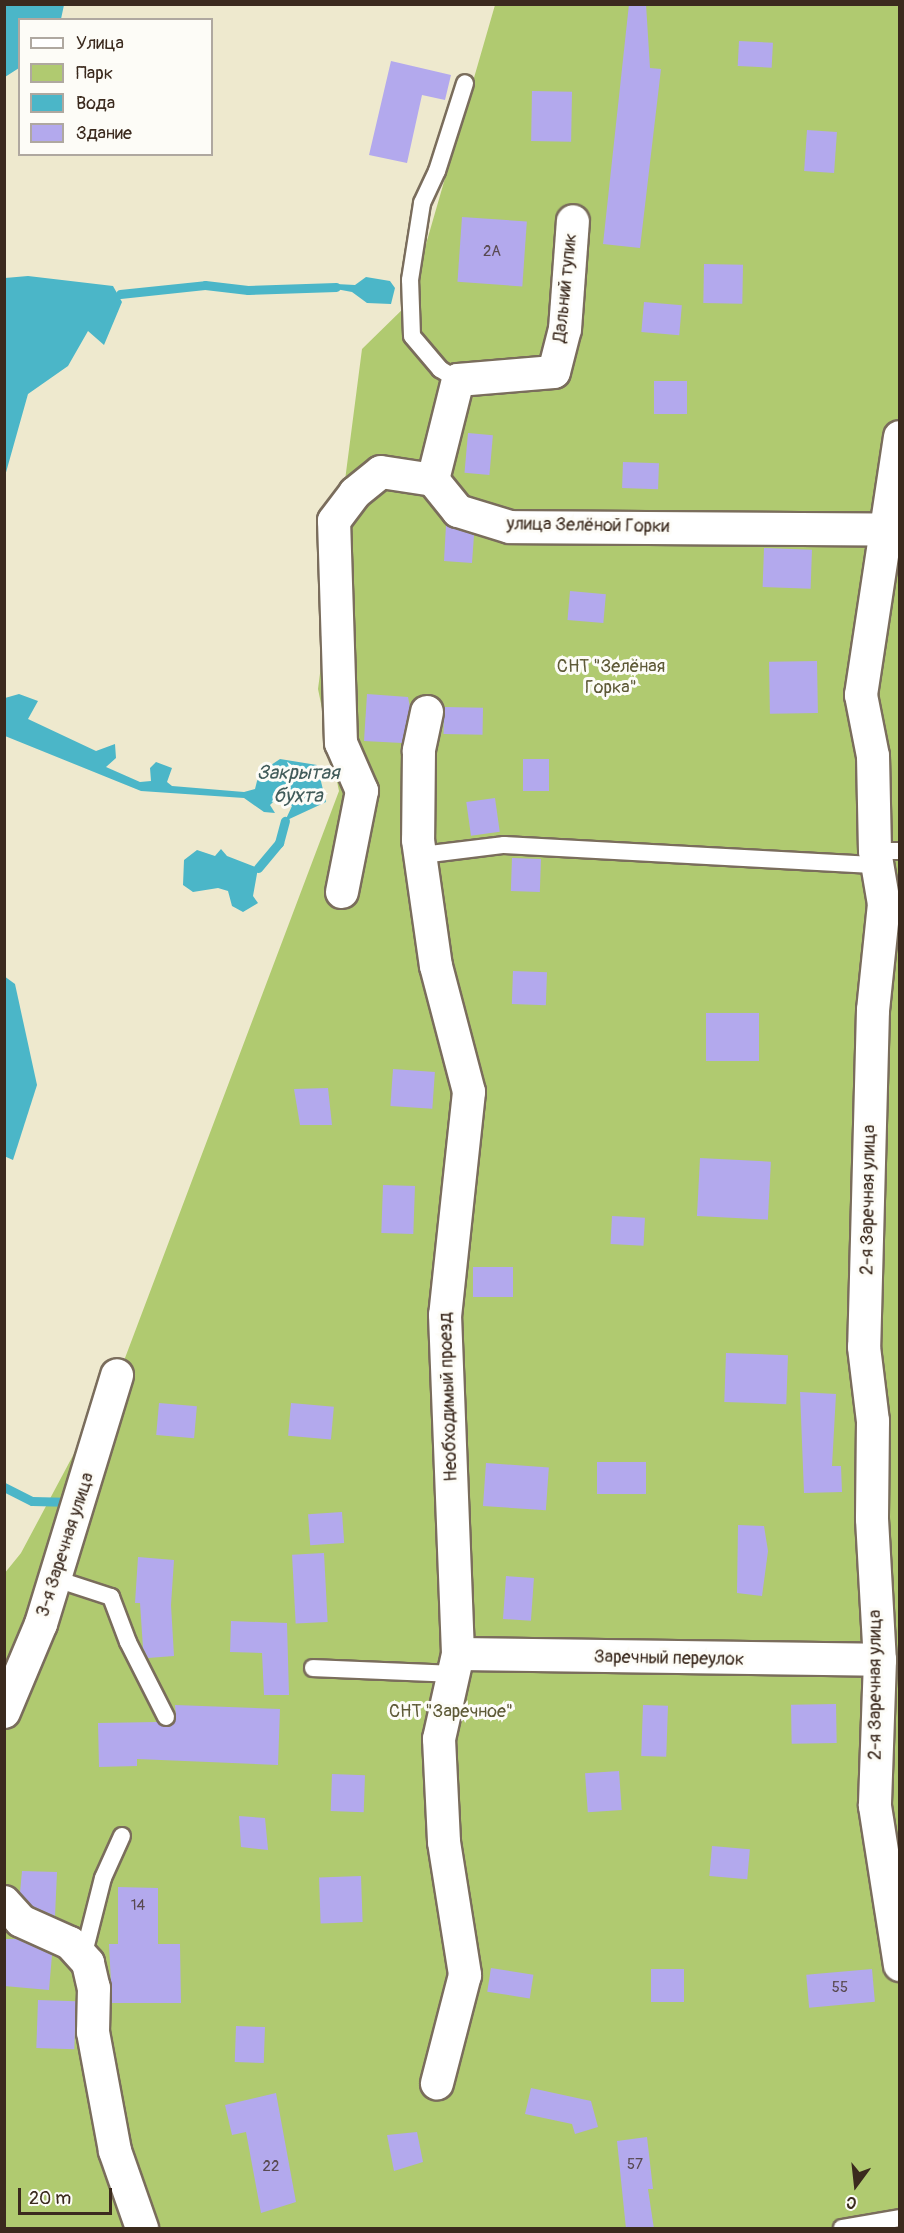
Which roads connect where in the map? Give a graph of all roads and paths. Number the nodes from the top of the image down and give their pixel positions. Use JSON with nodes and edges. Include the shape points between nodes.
{"nodes":[{"id":1,"x":465,"y":83,"type":"dead end"},
{"id":2,"x":573,"y":221,"type":"dead end"},
{"id":3,"x":458,"y":380,"type":"junction"},
{"id":4,"x":900,"y":437,"type":"edge"},
{"id":5,"x":433,"y":480,"type":"junction"},
{"id":6,"x":893,"y":530,"type":"edge"},
{"id":7,"x":427,"y":712,"type":"dead end"},
{"id":8,"x":422,"y":855,"type":"junction"},
{"id":9,"x":884,"y":856,"type":"edge"},
{"id":10,"x":342,"y":892,"type":"dead end"},
{"id":11,"x":117,"y":1376,"type":"dead end"},
{"id":12,"x":56,"y":1579,"type":"junction"},
{"id":13,"x":879,"y":1660,"type":"junction"},
{"id":14,"x":456,"y":1664,"type":"junction"},
{"id":15,"x":313,"y":1668,"type":"dead end"},
{"id":16,"x":4,"y":1712,"type":"edge"},
{"id":17,"x":166,"y":1717,"type":"dead end"},
{"id":18,"x":123,"y":1836,"type":"dead end"},
{"id":19,"x":4,"y":1902,"type":"edge"},
{"id":20,"x":88,"y":1963,"type":"junction"},
{"id":21,"x":900,"y":1965,"type":"edge"},
{"id":22,"x":437,"y":2083,"type":"dead end"},
{"id":23,"x":900,"y":2218,"type":"edge"},
{"id":24,"x":142,"y":2229,"type":"edge"},
{"id":25,"x":842,"y":2229,"type":"edge"}],
"edges":[{"from":1,"to":3,"type":"lane","via":[[437,171],[422,203],[411,280],[412,336],[440,369]]},
{"from":2,"to":3,"type":"street","name":"Дальний тупик","via":[[565,329],[554,372]]},
{"from":3,"to":5,"type":"street"},
{"from":4,"to":6,"type":"street","name":"2-я Заречная улица"},
{"from":5,"to":6,"type":"street","name":"улица Зелёной Горки","via":[[458,511],[510,527]]},
{"from":5,"to":10,"type":"street","via":[[381,472],[355,493],[334,521],[341,743],[363,791]]},
{"from":6,"to":9,"type":"street","name":"2-я Заречная улица","via":[[861,695],[873,756]]},
{"from":7,"to":8,"type":"street","name":"Необходимый проезд","via":[[419,751],[418,840]]},
{"from":8,"to":9,"type":"lane","via":[[504,845]]},
{"from":8,"to":14,"type":"street","name":"Необходимый проезд","via":[[436,966],[469,1092],[445,1315]]},
{"from":9,"to":13,"type":"street","name":"2-я Заречная улица","via":[[884,904],[873,1010],[864,1347],[873,1420],[872,1519]]},
{"from":11,"to":12,"type":"street","name":"3-я Заречная улица"},
{"from":12,"to":16,"type":"street","name":"3-я Заречная улица"},
{"from":12,"to":17,"type":"lane","via":[[111,1597],[128,1642]]},
{"from":13,"to":14,"type":"street","name":"Заречный переулок"},
{"from":13,"to":21,"type":"street","name":"2-я Заречная улица","via":[[875,1806]]},
{"from":14,"to":15,"type":"lane"},
{"from":14,"to":22,"type":"street","name":"Необходимый проезд","via":[[439,1739],[444,1842],[465,1975]]},
{"from":18,"to":20,"type":"lane","via":[[103,1878],[85,1949]]},
{"from":19,"to":20,"type":"street","via":[[21,1921],[70,1943]]},
{"from":20,"to":24,"type":"street","via":[[94,1988],[93,2032],[115,2151]]},
{"from":23,"to":25,"type":"lane"}]}
